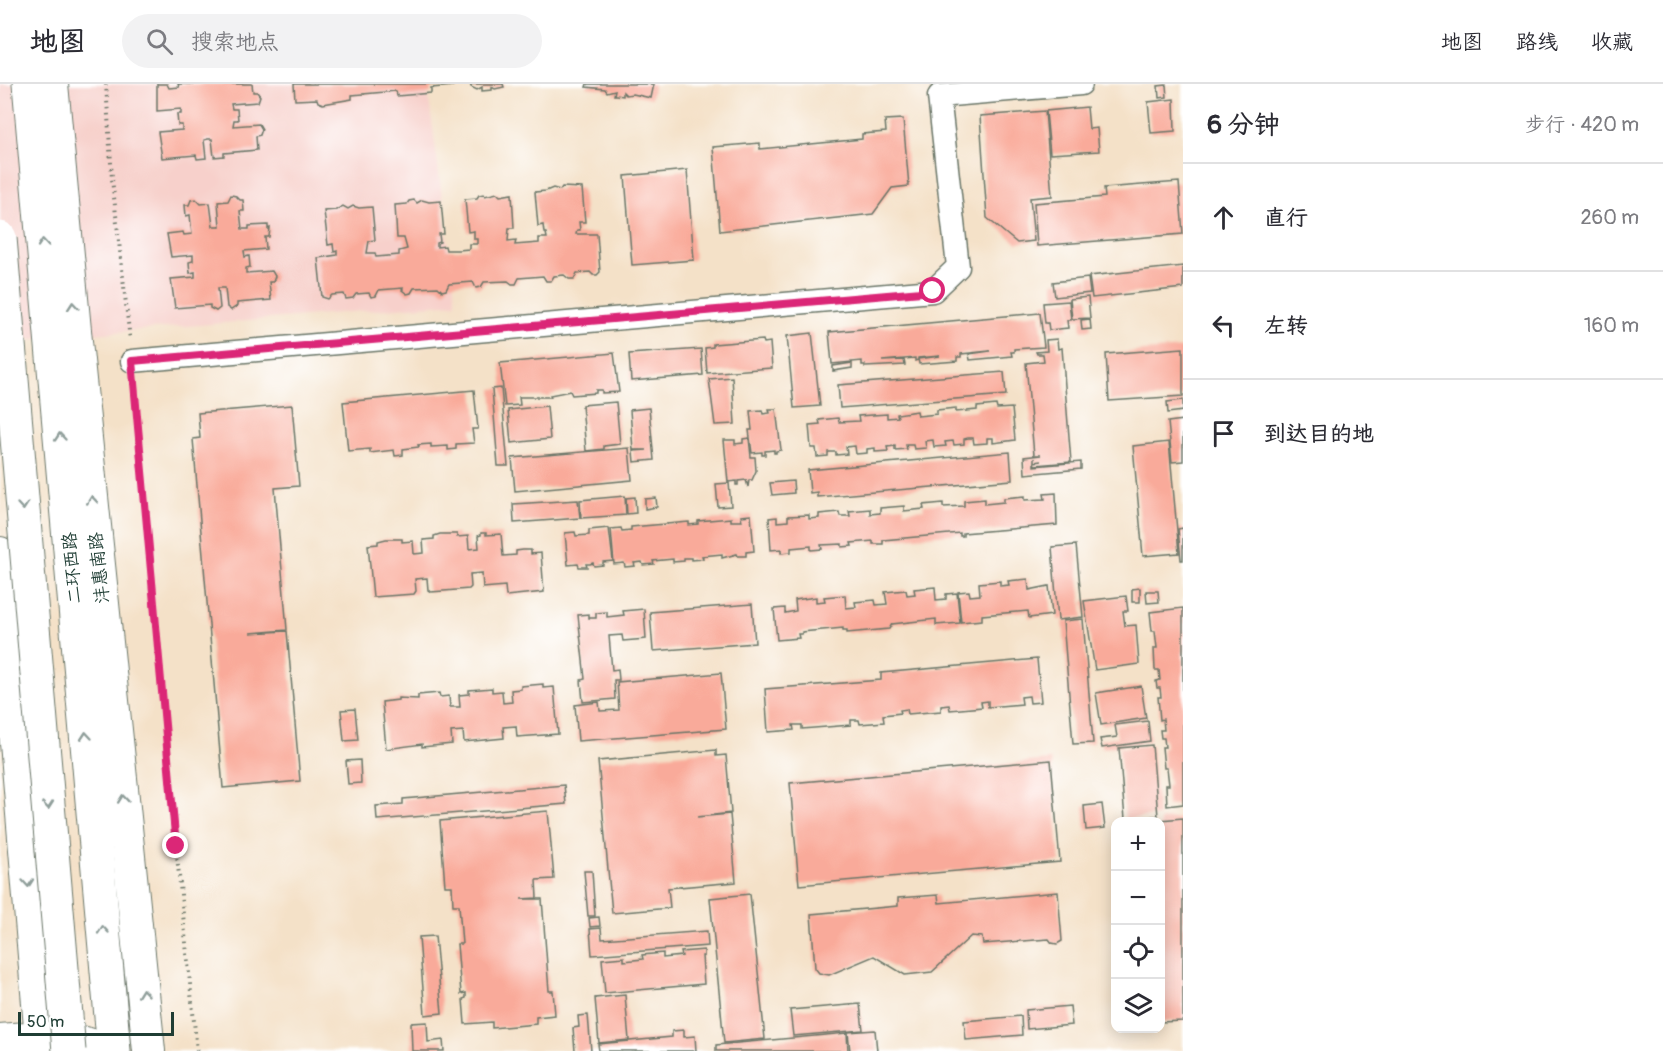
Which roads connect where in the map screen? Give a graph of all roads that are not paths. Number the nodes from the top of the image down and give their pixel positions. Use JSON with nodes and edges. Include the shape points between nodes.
{"nodes":[{"id":1,"x":29,"y":84,"type":"edge"},
{"id":2,"x":52,"y":84,"type":"edge"},
{"id":3,"x":1081,"y":84,"type":"edge"},
{"id":4,"x":0,"y":238,"type":"edge"},
{"id":5,"x":132,"y":361,"type":"road end"},
{"id":6,"x":0,"y":553,"type":"edge"},
{"id":7,"x":0,"y":1040,"type":"edge"},
{"id":8,"x":51,"y":1047,"type":"edge"},
{"id":9,"x":105,"y":1051,"type":"edge"},
{"id":10,"x":114,"y":1051,"type":"edge"},
{"id":11,"x":149,"y":1051,"type":"edge"}],
"edges":[{"from":10,"to":1,"type":"highway","name":"二环西路","one_way":true},
{"from":11,"to":2,"type":"main road","name":"沣惠南路","one_way":true},
{"from":3,"to":5,"type":"street","via":[[939,96],[958,267],[933,291]]},
{"from":4,"to":8,"type":"highway","one_way":true,"bridge":true},
{"from":6,"to":8,"type":"main road","one_way":true},
{"from":7,"to":8,"type":"main road"},
{"from":8,"to":9,"type":"main road","via":[[77,1040]]}]}
